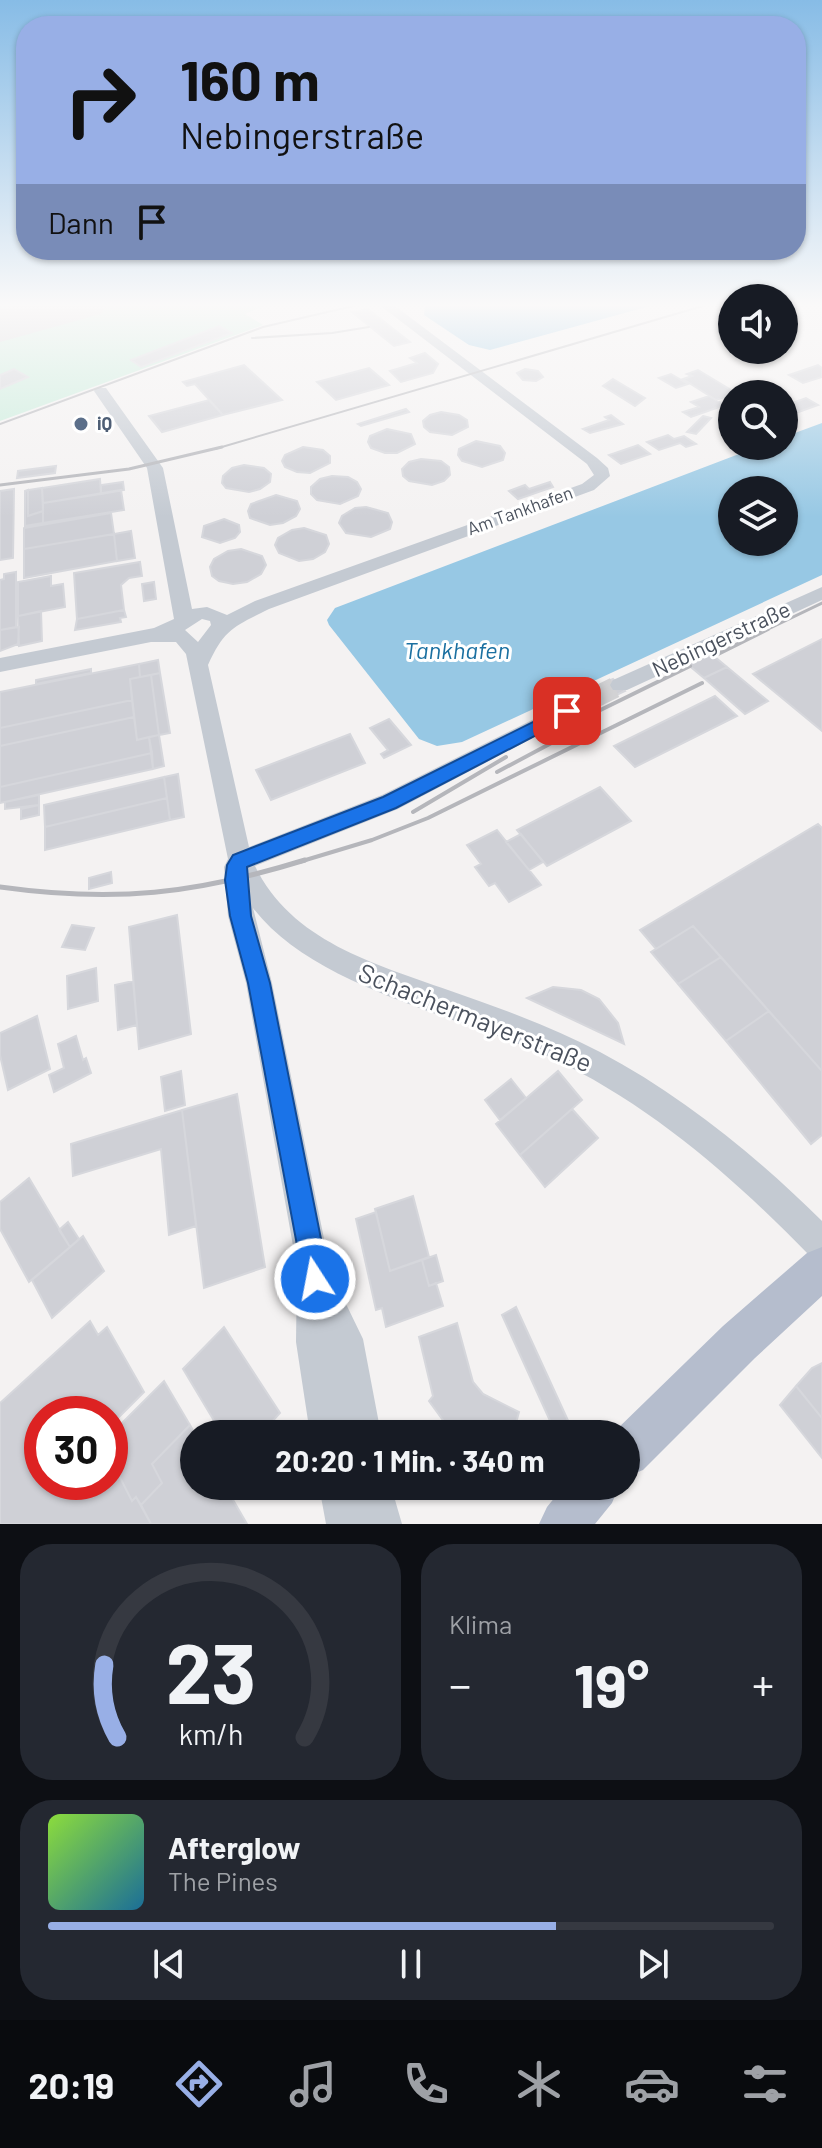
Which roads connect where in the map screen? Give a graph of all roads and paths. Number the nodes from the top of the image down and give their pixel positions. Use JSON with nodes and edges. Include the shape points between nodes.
{"nodes":[{"id":1,"x":477,"y":374,"type":"edge"},
{"id":2,"x":101,"y":391,"type":"dead end"},
{"id":3,"x":822,"y":593,"type":"edge"},
{"id":4,"x":194,"y":624,"type":"junction"},
{"id":5,"x":0,"y":665,"type":"edge"},
{"id":6,"x":620,"y":685,"type":"tunnel mouth"},
{"id":7,"x":567,"y":711,"type":"tunnel mouth"},
{"id":8,"x":243,"y":869,"type":"junction"},
{"id":9,"x":822,"y":1244,"type":"edge"},
{"id":10,"x":822,"y":1268,"type":"edge"},
{"id":11,"x":315,"y":1279,"type":"junction"},
{"id":12,"x":326,"y":1420,"type":"edge"},
{"id":13,"x":360,"y":1420,"type":"edge"},
{"id":14,"x":640,"y":1439,"type":"edge"},
{"id":15,"x":341,"y":1500,"type":"edge"},
{"id":16,"x":376,"y":1500,"type":"edge"},
{"id":17,"x":345,"y":1524,"type":"edge"},
{"id":18,"x":383,"y":1524,"type":"edge"}],
"edges":[{"from":1,"to":4,"type":"street","name":"Am Tankhafen","via":[[592,461],[602,476],[588,487],[262,605]]},
{"from":2,"to":4,"type":"street","via":[[155,468]]},
{"from":3,"to":6,"type":"street","name":"Nebingerstraße"},
{"from":4,"to":5,"type":"street"},
{"from":4,"to":8,"type":"street"},
{"from":7,"to":8,"type":"street","via":[[390,802]]},
{"from":8,"to":9,"type":"street","name":"Schachermayerstraße","via":[[280,922],[333,959],[548,1042],[636,1089],[748,1172]]},
{"from":8,"to":11,"type":"street","via":[[235,875],[239,906],[259,983]]},
{"from":10,"to":14,"type":"main road"},
{"from":11,"to":12,"type":"street","via":[[313,1342]]},
{"from":11,"to":13,"type":"street","via":[[346,1339]]},
{"from":15,"to":17,"type":"street"},
{"from":16,"to":18,"type":"street"}]}
